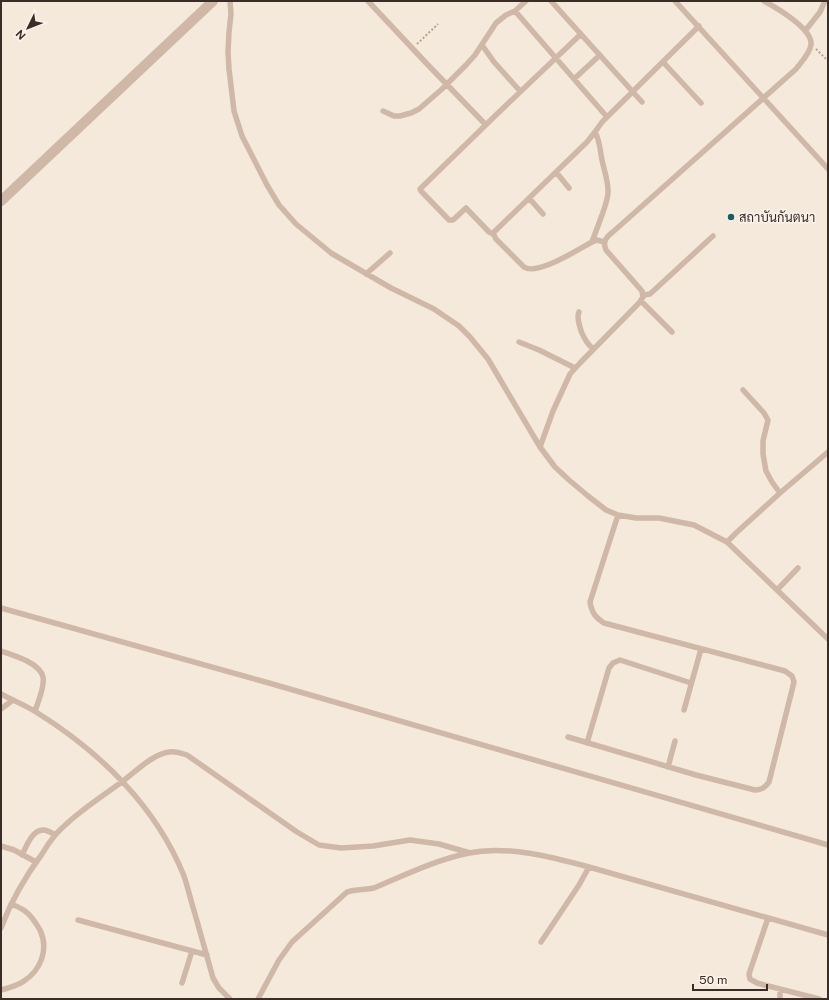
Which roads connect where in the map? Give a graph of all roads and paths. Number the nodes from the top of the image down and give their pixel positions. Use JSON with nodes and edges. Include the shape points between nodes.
{"nodes":[{"id":1,"x":213,"y":1,"type":"edge"},
{"id":2,"x":230,"y":1,"type":"edge"},
{"id":3,"x":368,"y":1,"type":"edge"},
{"id":4,"x":526,"y":1,"type":"edge"},
{"id":5,"x":551,"y":1,"type":"edge"},
{"id":6,"x":675,"y":1,"type":"edge"},
{"id":7,"x":764,"y":1,"type":"edge"},
{"id":8,"x":825,"y":1,"type":"edge"},
{"id":9,"x":515,"y":11,"type":"junction"},
{"id":10,"x":438,"y":24,"type":"dead end"},
{"id":11,"x":699,"y":26,"type":"junction"},
{"id":12,"x":805,"y":31,"type":"junction"},
{"id":13,"x":581,"y":34,"type":"junction"},
{"id":14,"x":482,"y":44,"type":"junction"},
{"id":15,"x":811,"y":46,"type":"junction"},
{"id":16,"x":412,"y":49,"type":"junction"},
{"id":17,"x":600,"y":55,"type":"junction"},
{"id":18,"x":556,"y":58,"type":"junction"},
{"id":19,"x":828,"y":61,"type":"edge"},
{"id":20,"x":663,"y":62,"type":"junction"},
{"id":21,"x":574,"y":79,"type":"junction"},
{"id":22,"x":447,"y":85,"type":"junction"},
{"id":23,"x":520,"y":91,"type":"junction"},
{"id":24,"x":633,"y":91,"type":"junction"},
{"id":25,"x":764,"y":98,"type":"junction"},
{"id":26,"x":642,"y":102,"type":"dead end"},
{"id":27,"x":701,"y":103,"type":"dead end"},
{"id":28,"x":383,"y":111,"type":"dead end"},
{"id":29,"x":607,"y":117,"type":"junction"},
{"id":30,"x":486,"y":124,"type":"junction"},
{"id":31,"x":595,"y":132,"type":"junction"},
{"id":32,"x":828,"y":169,"type":"edge"},
{"id":33,"x":556,"y":172,"type":"junction"},
{"id":34,"x":569,"y":188,"type":"dead end"},
{"id":35,"x":528,"y":198,"type":"junction"},
{"id":36,"x":1,"y":201,"type":"edge"},
{"id":37,"x":542,"y":214,"type":"dead end"},
{"id":38,"x":493,"y":234,"type":"junction"},
{"id":39,"x":713,"y":236,"type":"dead end"},
{"id":40,"x":592,"y":242,"type":"junction"},
{"id":41,"x":604,"y":242,"type":"junction"},
{"id":42,"x":390,"y":253,"type":"dead end"},
{"id":43,"x":366,"y":274,"type":"junction"},
{"id":44,"x":642,"y":298,"type":"junction"},
{"id":45,"x":579,"y":312,"type":"dead end"},
{"id":46,"x":672,"y":332,"type":"dead end"},
{"id":47,"x":518,"y":342,"type":"dead end"},
{"id":48,"x":593,"y":349,"type":"junction"},
{"id":49,"x":575,"y":368,"type":"junction"},
{"id":50,"x":743,"y":390,"type":"dead end"},
{"id":51,"x":540,"y":447,"type":"junction"},
{"id":52,"x":828,"y":452,"type":"edge"},
{"id":53,"x":780,"y":493,"type":"junction"},
{"id":54,"x":618,"y":515,"type":"junction"},
{"id":55,"x":727,"y":542,"type":"junction"},
{"id":56,"x":798,"y":568,"type":"dead end"},
{"id":57,"x":777,"y":590,"type":"junction"},
{"id":58,"x":1,"y":608,"type":"edge"},
{"id":59,"x":828,"y":639,"type":"edge"},
{"id":60,"x":701,"y":649,"type":"junction"},
{"id":61,"x":1,"y":651,"type":"edge"},
{"id":62,"x":691,"y":683,"type":"junction"},
{"id":63,"x":1,"y":694,"type":"edge"},
{"id":64,"x":13,"y":700,"type":"junction"},
{"id":65,"x":1,"y":709,"type":"edge"},
{"id":66,"x":684,"y":710,"type":"dead end"},
{"id":67,"x":35,"y":711,"type":"junction"},
{"id":68,"x":568,"y":737,"type":"dead end"},
{"id":69,"x":675,"y":741,"type":"dead end"},
{"id":70,"x":587,"y":742,"type":"junction"},
{"id":71,"x":668,"y":767,"type":"junction"},
{"id":72,"x":123,"y":781,"type":"junction"},
{"id":73,"x":55,"y":835,"type":"junction"},
{"id":74,"x":828,"y":845,"type":"edge"},
{"id":75,"x":1,"y":846,"type":"edge"},
{"id":76,"x":470,"y":853,"type":"junction"},
{"id":77,"x":22,"y":855,"type":"junction"},
{"id":78,"x":36,"y":862,"type":"junction"},
{"id":79,"x":590,"y":867,"type":"junction"},
{"id":80,"x":11,"y":904,"type":"junction"},
{"id":81,"x":768,"y":918,"type":"junction"},
{"id":82,"x":78,"y":920,"type":"dead end"},
{"id":83,"x":1,"y":928,"type":"edge"},
{"id":84,"x":828,"y":935,"type":"edge"},
{"id":85,"x":541,"y":942,"type":"dead end"},
{"id":86,"x":192,"y":951,"type":"junction"},
{"id":87,"x":207,"y":955,"type":"junction"},
{"id":88,"x":182,"y":983,"type":"dead end"},
{"id":89,"x":780,"y":989,"type":"junction"},
{"id":90,"x":1,"y":990,"type":"edge"},
{"id":91,"x":230,"y":999,"type":"edge"},
{"id":92,"x":258,"y":999,"type":"edge"},
{"id":93,"x":780,"y":999,"type":"edge"},
{"id":94,"x":819,"y":999,"type":"edge"}],
"edges":[{"from":1,"to":36,"type":"street"},
{"from":2,"to":43,"type":"lane","via":[[229,63],[234,111],[242,136],[267,185],[296,224],[331,253]]},
{"from":3,"to":16,"type":"lane"},
{"from":4,"to":9,"type":"lane"},
{"from":5,"to":13,"type":"lane"},
{"from":6,"to":11,"type":"lane"},
{"from":7,"to":12,"type":"lane","via":[[782,11]]},
{"from":8,"to":12,"type":"lane"},
{"from":9,"to":14,"type":"lane","via":[[496,23]]},
{"from":9,"to":18,"type":"lane"},
{"from":10,"to":16,"type":"path"},
{"from":11,"to":20,"type":"lane"},
{"from":11,"to":25,"type":"lane"},
{"from":12,"to":15,"type":"lane","via":[[810,38]]},
{"from":13,"to":17,"type":"lane"},
{"from":13,"to":18,"type":"lane"},
{"from":14,"to":22,"type":"lane"},
{"from":14,"to":23,"type":"lane"},
{"from":15,"to":19,"type":"path"},
{"from":15,"to":25,"type":"lane","via":[[796,69]]},
{"from":16,"to":22,"type":"lane"},
{"from":17,"to":21,"type":"lane"},
{"from":17,"to":24,"type":"lane"},
{"from":18,"to":21,"type":"lane"},
{"from":18,"to":23,"type":"lane"},
{"from":20,"to":24,"type":"lane"},
{"from":20,"to":27,"type":"lane"},
{"from":21,"to":29,"type":"lane"},
{"from":22,"to":28,"type":"lane","via":[[428,103],[410,113],[394,116]]},
{"from":22,"to":30,"type":"lane"},
{"from":23,"to":30,"type":"lane"},
{"from":24,"to":26,"type":"lane"},
{"from":24,"to":29,"type":"lane"},
{"from":25,"to":32,"type":"lane"},
{"from":25,"to":41,"type":"lane"},
{"from":29,"to":31,"type":"lane"},
{"from":30,"to":38,"type":"lane","via":[[420,189],[449,220],[453,220],[466,208]]},
{"from":31,"to":33,"type":"lane"},
{"from":31,"to":40,"type":"lane","via":[[599,139],[608,189]]},
{"from":33,"to":34,"type":"lane"},
{"from":33,"to":35,"type":"lane"},
{"from":35,"to":37,"type":"lane"},
{"from":35,"to":38,"type":"lane"},
{"from":38,"to":40,"type":"lane","via":[[526,269],[531,270],[554,263]]},
{"from":39,"to":44,"type":"lane","via":[[650,294]]},
{"from":40,"to":41,"type":"lane"},
{"from":41,"to":44,"type":"lane","via":[[606,250],[642,291]]},
{"from":42,"to":43,"type":"lane"},
{"from":43,"to":51,"type":"lane","via":[[434,309],[459,326],[488,359]]},
{"from":44,"to":46,"type":"lane"},
{"from":44,"to":48,"type":"lane"},
{"from":45,"to":48,"type":"lane","via":[[577,316],[582,334]]},
{"from":47,"to":49,"type":"lane"},
{"from":48,"to":49,"type":"lane"},
{"from":49,"to":51,"type":"lane","via":[[553,411]]},
{"from":50,"to":53,"type":"lane","via":[[768,420],[763,454],[766,471]]},
{"from":51,"to":54,"type":"lane","via":[[569,480],[606,510]]},
{"from":52,"to":53,"type":"lane"},
{"from":53,"to":55,"type":"lane"},
{"from":54,"to":55,"type":"lane","via":[[659,518],[694,525]]},
{"from":54,"to":60,"type":"lane","via":[[590,602],[591,611],[604,623]]},
{"from":55,"to":57,"type":"lane"},
{"from":56,"to":57,"type":"lane"},
{"from":57,"to":59,"type":"lane"},
{"from":58,"to":74,"type":"lane"},
{"from":60,"to":62,"type":"lane"},
{"from":60,"to":71,"type":"lane","via":[[785,671],[792,676],[794,682],[770,782],[760,790],[755,790]]},
{"from":61,"to":67,"type":"lane","via":[[24,659],[41,671],[43,686]]},
{"from":62,"to":66,"type":"lane"},
{"from":62,"to":70,"type":"lane","via":[[620,660],[613,663],[609,668]]},
{"from":63,"to":64,"type":"lane"},
{"from":64,"to":65,"type":"lane"},
{"from":64,"to":67,"type":"lane"},
{"from":67,"to":72,"type":"lane","via":[[73,737]]},
{"from":68,"to":70,"type":"lane"},
{"from":69,"to":71,"type":"lane"},
{"from":70,"to":71,"type":"lane"},
{"from":72,"to":73,"type":"lane","via":[[88,806]]},
{"from":72,"to":76,"type":"lane","via":[[158,755],[177,752],[187,755],[319,845],[341,848],[410,840],[439,844]]},
{"from":72,"to":87,"type":"lane","via":[[150,815],[176,859],[184,877]]},
{"from":73,"to":77,"type":"lane","via":[[45,830],[37,831]]},
{"from":73,"to":78,"type":"lane"},
{"from":75,"to":77,"type":"lane"},
{"from":76,"to":79,"type":"lane","via":[[522,852]]},
{"from":76,"to":92,"type":"lane","via":[[432,863],[374,888],[347,892],[292,942]]},
{"from":77,"to":78,"type":"lane"},
{"from":78,"to":80,"type":"lane"},
{"from":79,"to":81,"type":"lane"},
{"from":79,"to":85,"type":"lane"},
{"from":80,"to":83,"type":"lane"},
{"from":80,"to":90,"type":"lane","via":[[25,911],[35,921],[43,937],[44,951],[41,963],[34,973],[25,981]]},
{"from":81,"to":84,"type":"lane"},
{"from":81,"to":89,"type":"lane","via":[[749,974],[750,979],[757,983]]},
{"from":82,"to":86,"type":"lane"},
{"from":86,"to":87,"type":"lane"},
{"from":86,"to":88,"type":"lane"},
{"from":87,"to":91,"type":"lane","via":[[213,978]]},
{"from":89,"to":93,"type":"lane"},
{"from":89,"to":94,"type":"lane"}]}
